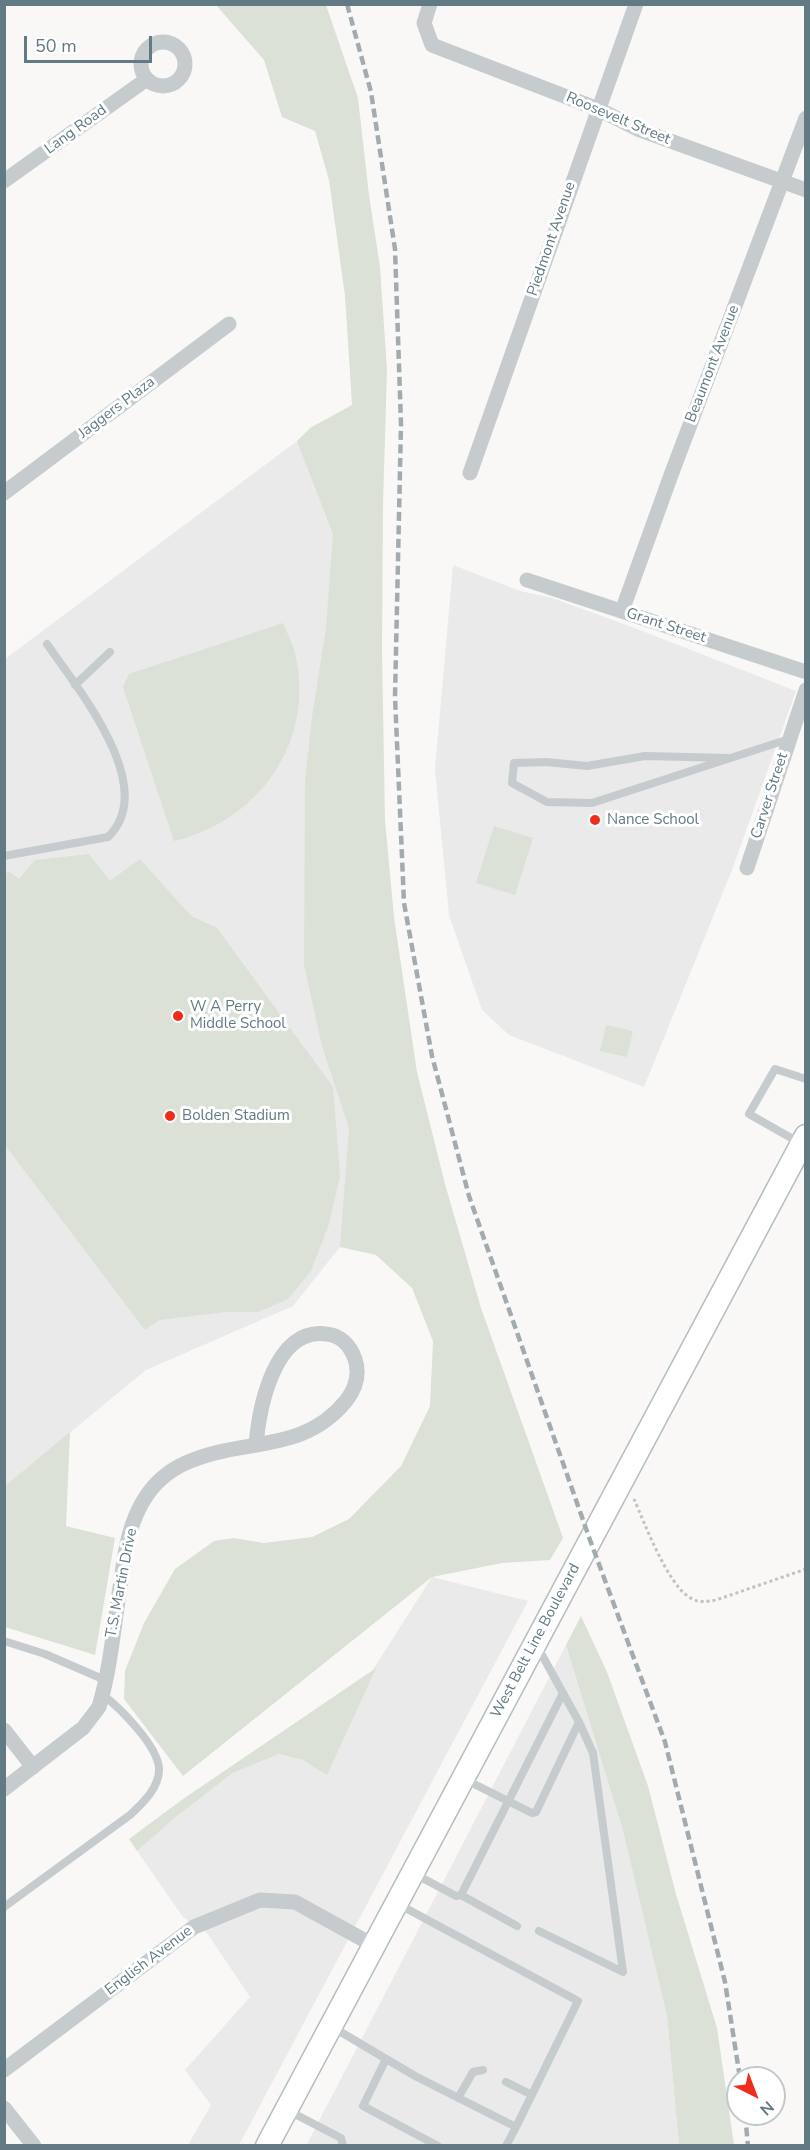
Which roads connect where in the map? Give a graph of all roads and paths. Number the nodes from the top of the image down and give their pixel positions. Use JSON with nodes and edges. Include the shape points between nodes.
{"nodes":[{"id":1,"x":430,"y":4,"type":"edge"},
{"id":2,"x":636,"y":4,"type":"edge"},
{"id":3,"x":147,"y":78,"type":"dead end"},
{"id":4,"x":598,"y":109,"type":"junction"},
{"id":5,"x":806,"y":118,"type":"edge"},
{"id":6,"x":4,"y":181,"type":"edge"},
{"id":7,"x":783,"y":182,"type":"junction"},
{"id":8,"x":806,"y":190,"type":"edge"},
{"id":9,"x":229,"y":324,"type":"dead end"},
{"id":10,"x":470,"y":473,"type":"dead end"},
{"id":11,"x":4,"y":493,"type":"edge"},
{"id":12,"x":526,"y":580,"type":"dead end"},
{"id":13,"x":622,"y":611,"type":"junction"},
{"id":14,"x":47,"y":644,"type":"dead end"},
{"id":15,"x":110,"y":652,"type":"dead end"},
{"id":16,"x":806,"y":672,"type":"edge"},
{"id":17,"x":75,"y":685,"type":"junction"},
{"id":18,"x":806,"y":690,"type":"edge"},
{"id":19,"x":789,"y":739,"type":"junction"},
{"id":20,"x":729,"y":758,"type":"junction"},
{"id":21,"x":4,"y":856,"type":"edge"},
{"id":22,"x":747,"y":868,"type":"dead end"},
{"id":23,"x":806,"y":1079,"type":"edge"},
{"id":24,"x":804,"y":1140,"type":"edge"},
{"id":25,"x":256,"y":1445,"type":"junction"},
{"id":26,"x":624,"y":1476,"type":"junction"},
{"id":27,"x":806,"y":1569,"type":"edge"},
{"id":28,"x":4,"y":1641,"type":"edge"},
{"id":29,"x":535,"y":1642,"type":"junction"},
{"id":30,"x":104,"y":1688,"type":"junction"},
{"id":31,"x":563,"y":1693,"type":"junction"},
{"id":32,"x":579,"y":1722,"type":"junction"},
{"id":33,"x":4,"y":1730,"type":"edge"},
{"id":34,"x":33,"y":1767,"type":"junction"},
{"id":35,"x":462,"y":1778,"type":"junction"},
{"id":36,"x":4,"y":1789,"type":"edge"},
{"id":37,"x":508,"y":1801,"type":"junction"},
{"id":38,"x":412,"y":1873,"type":"junction"},
{"id":39,"x":461,"y":1895,"type":"junction"},
{"id":40,"x":395,"y":1903,"type":"junction"},
{"id":41,"x":4,"y":1907,"type":"edge"},
{"id":42,"x":517,"y":1926,"type":"dead end"},
{"id":43,"x":538,"y":1930,"type":"dead end"},
{"id":44,"x":373,"y":1945,"type":"junction"},
{"id":45,"x":330,"y":2025,"type":"junction"},
{"id":46,"x":386,"y":2058,"type":"junction"},
{"id":47,"x":4,"y":2070,"type":"edge"},
{"id":48,"x":483,"y":2070,"type":"dead end"},
{"id":49,"x":506,"y":2082,"type":"dead end"},
{"id":50,"x":532,"y":2095,"type":"junction"},
{"id":51,"x":458,"y":2098,"type":"junction"},
{"id":52,"x":4,"y":2108,"type":"edge"},
{"id":53,"x":286,"y":2109,"type":"junction"},
{"id":54,"x":516,"y":2127,"type":"junction"},
{"id":55,"x":34,"y":2145,"type":"edge"},
{"id":56,"x":267,"y":2145,"type":"edge"},
{"id":57,"x":343,"y":2145,"type":"edge"},
{"id":58,"x":438,"y":2145,"type":"edge"},
{"id":59,"x":506,"y":2145,"type":"edge"}],
"edges":[{"from":1,"to":4,"type":"street","name":"Roosevelt Street","via":[[424,23],[432,45]]},
{"from":2,"to":4,"type":"street","name":"Piedmont Avenue"},
{"from":3,"to":6,"type":"street","name":"Lang Road"},
{"from":4,"to":7,"type":"street","name":"Roosevelt Street","via":[[640,130]]},
{"from":4,"to":10,"type":"street","name":"Piedmont Avenue"},
{"from":5,"to":7,"type":"street","name":"Beaumont Avenue"},
{"from":7,"to":8,"type":"street","name":"Roosevelt Street"},
{"from":7,"to":13,"type":"street","name":"Beaumont Avenue"},
{"from":9,"to":11,"type":"street","name":"Jaggers Plaza"},
{"from":12,"to":13,"type":"street","name":"Grant Street"},
{"from":13,"to":16,"type":"street","name":"Grant Street"},
{"from":14,"to":17,"type":"lane"},
{"from":15,"to":17,"type":"lane"},
{"from":17,"to":21,"type":"lane","via":[[119,760],[125,797],[121,821],[108,837]]},
{"from":18,"to":19,"type":"street","name":"Carver Street"},
{"from":19,"to":20,"type":"lane"},
{"from":19,"to":22,"type":"street","name":"Carver Street"},
{"from":20,"to":20,"type":"lane","via":[[592,803],[547,802],[512,783],[514,763],[587,766],[645,756]]},
{"from":23,"to":24,"type":"lane","via":[[775,1069],[749,1114]]},
{"from":24,"to":26,"type":"main road","name":"West Belt Line Boulevard"},
{"from":25,"to":25,"type":"street","name":"T.S. Martin Drive","via":[[300,1435],[342,1406],[357,1378],[355,1359],[346,1343],[332,1335],[313,1334],[284,1353],[261,1407]]},
{"from":25,"to":30,"type":"street","name":"T.S. Martin Drive","via":[[192,1460],[157,1482],[138,1509],[126,1546]]},
{"from":26,"to":27,"type":"path","via":[[666,1570],[688,1597],[703,1602],[716,1600]]},
{"from":26,"to":29,"type":"main road","name":"West Belt Line Boulevard"},
{"from":28,"to":30,"type":"lane","via":[[45,1654]]},
{"from":29,"to":31,"type":"lane"},
{"from":29,"to":35,"type":"main road","name":"West Belt Line Boulevard"},
{"from":30,"to":34,"type":"street","name":"T.S. Martin Drive","via":[[89,1723]]},
{"from":30,"to":41,"type":"lane","via":[[150,1747],[159,1766],[157,1780],[130,1815]]},
{"from":31,"to":32,"type":"lane"},
{"from":31,"to":37,"type":"lane"},
{"from":32,"to":37,"type":"lane","via":[[536,1812]]},
{"from":32,"to":43,"type":"lane","via":[[593,1753],[623,1972]]},
{"from":33,"to":34,"type":"street"},
{"from":34,"to":36,"type":"street","name":"T.S. Martin Drive"},
{"from":35,"to":37,"type":"lane"},
{"from":35,"to":38,"type":"main road","name":"West Belt Line Boulevard"},
{"from":37,"to":39,"type":"lane"},
{"from":38,"to":39,"type":"lane"},
{"from":38,"to":40,"type":"main road","name":"West Belt Line Boulevard"},
{"from":39,"to":42,"type":"lane"},
{"from":40,"to":44,"type":"main road","name":"West Belt Line Boulevard"},
{"from":40,"to":50,"type":"lane","via":[[578,2001]]},
{"from":44,"to":45,"type":"main road","name":"West Belt Line Boulevard"},
{"from":44,"to":47,"type":"street","name":"English Avenue","via":[[295,1902],[260,1900],[194,1927]]},
{"from":45,"to":46,"type":"lane"},
{"from":45,"to":53,"type":"main road","name":"West Belt Line Boulevard"},
{"from":46,"to":51,"type":"lane"},
{"from":46,"to":58,"type":"lane","via":[[363,2106]]},
{"from":48,"to":51,"type":"lane","via":[[473,2072]]},
{"from":49,"to":50,"type":"lane"},
{"from":50,"to":54,"type":"lane"},
{"from":51,"to":54,"type":"lane"},
{"from":52,"to":55,"type":"street"},
{"from":53,"to":56,"type":"main road","name":"West Belt Line Boulevard"},
{"from":53,"to":57,"type":"lane","via":[[341,2138]]},
{"from":54,"to":59,"type":"lane"}]}
